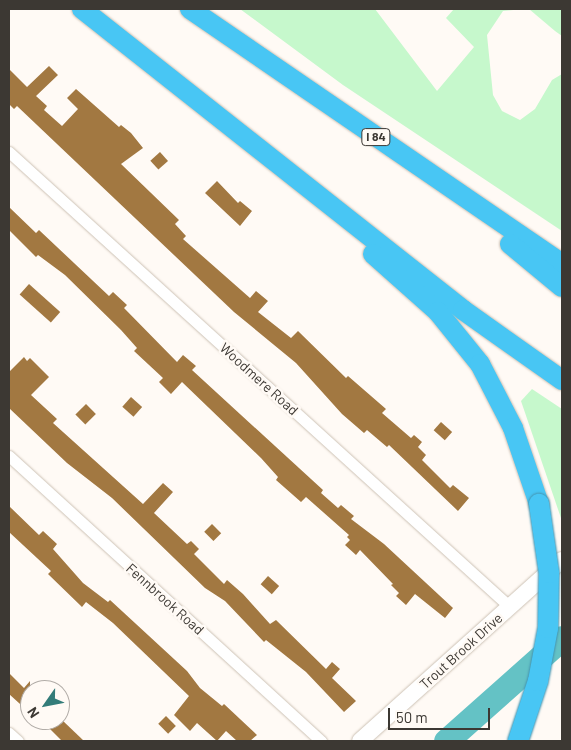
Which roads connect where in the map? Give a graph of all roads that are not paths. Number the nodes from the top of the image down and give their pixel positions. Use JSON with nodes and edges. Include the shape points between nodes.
{"nodes":[{"id":1,"x":82,"y":9,"type":"edge"},
{"id":2,"x":190,"y":9,"type":"edge"},
{"id":3,"x":9,"y":152,"type":"edge"},
{"id":4,"x":440,"y":182,"type":"junction"},
{"id":5,"x":324,"y":200,"type":"junction"},
{"id":6,"x":562,"y":264,"type":"edge"},
{"id":7,"x":562,"y":287,"type":"edge"},
{"id":8,"x":562,"y":380,"type":"edge"},
{"id":9,"x":9,"y":456,"type":"edge"},
{"id":10,"x":562,"y":560,"type":"edge"},
{"id":11,"x":510,"y":607,"type":"junction"},
{"id":12,"x":9,"y":733,"type":"edge"},
{"id":13,"x":18,"y":741,"type":"edge"},
{"id":14,"x":321,"y":741,"type":"edge"},
{"id":15,"x":360,"y":741,"type":"edge"},
{"id":16,"x":518,"y":741,"type":"edge"}],
"edges":[{"from":1,"to":5,"type":"highway"},
{"from":2,"to":4,"type":"highway","number":"I 84"},
{"from":3,"to":11,"type":"street","name":"Woodmere Road"},
{"from":4,"to":6,"type":"highway","number":"I 84"},
{"from":4,"to":7,"type":"highway"},
{"from":5,"to":8,"type":"highway","via":[[486,328]]},
{"from":5,"to":16,"type":"highway","bridge":true,"via":[[367,249],[438,312],[472,353],[513,428],[539,504],[548,565],[548,628],[538,681]]},
{"from":9,"to":14,"type":"street","name":"Fennbrook Road"},
{"from":10,"to":11,"type":"main road","name":"Trout Brook Drive"},
{"from":11,"to":15,"type":"main road","name":"Trout Brook Drive"},
{"from":12,"to":13,"type":"street"}]}
